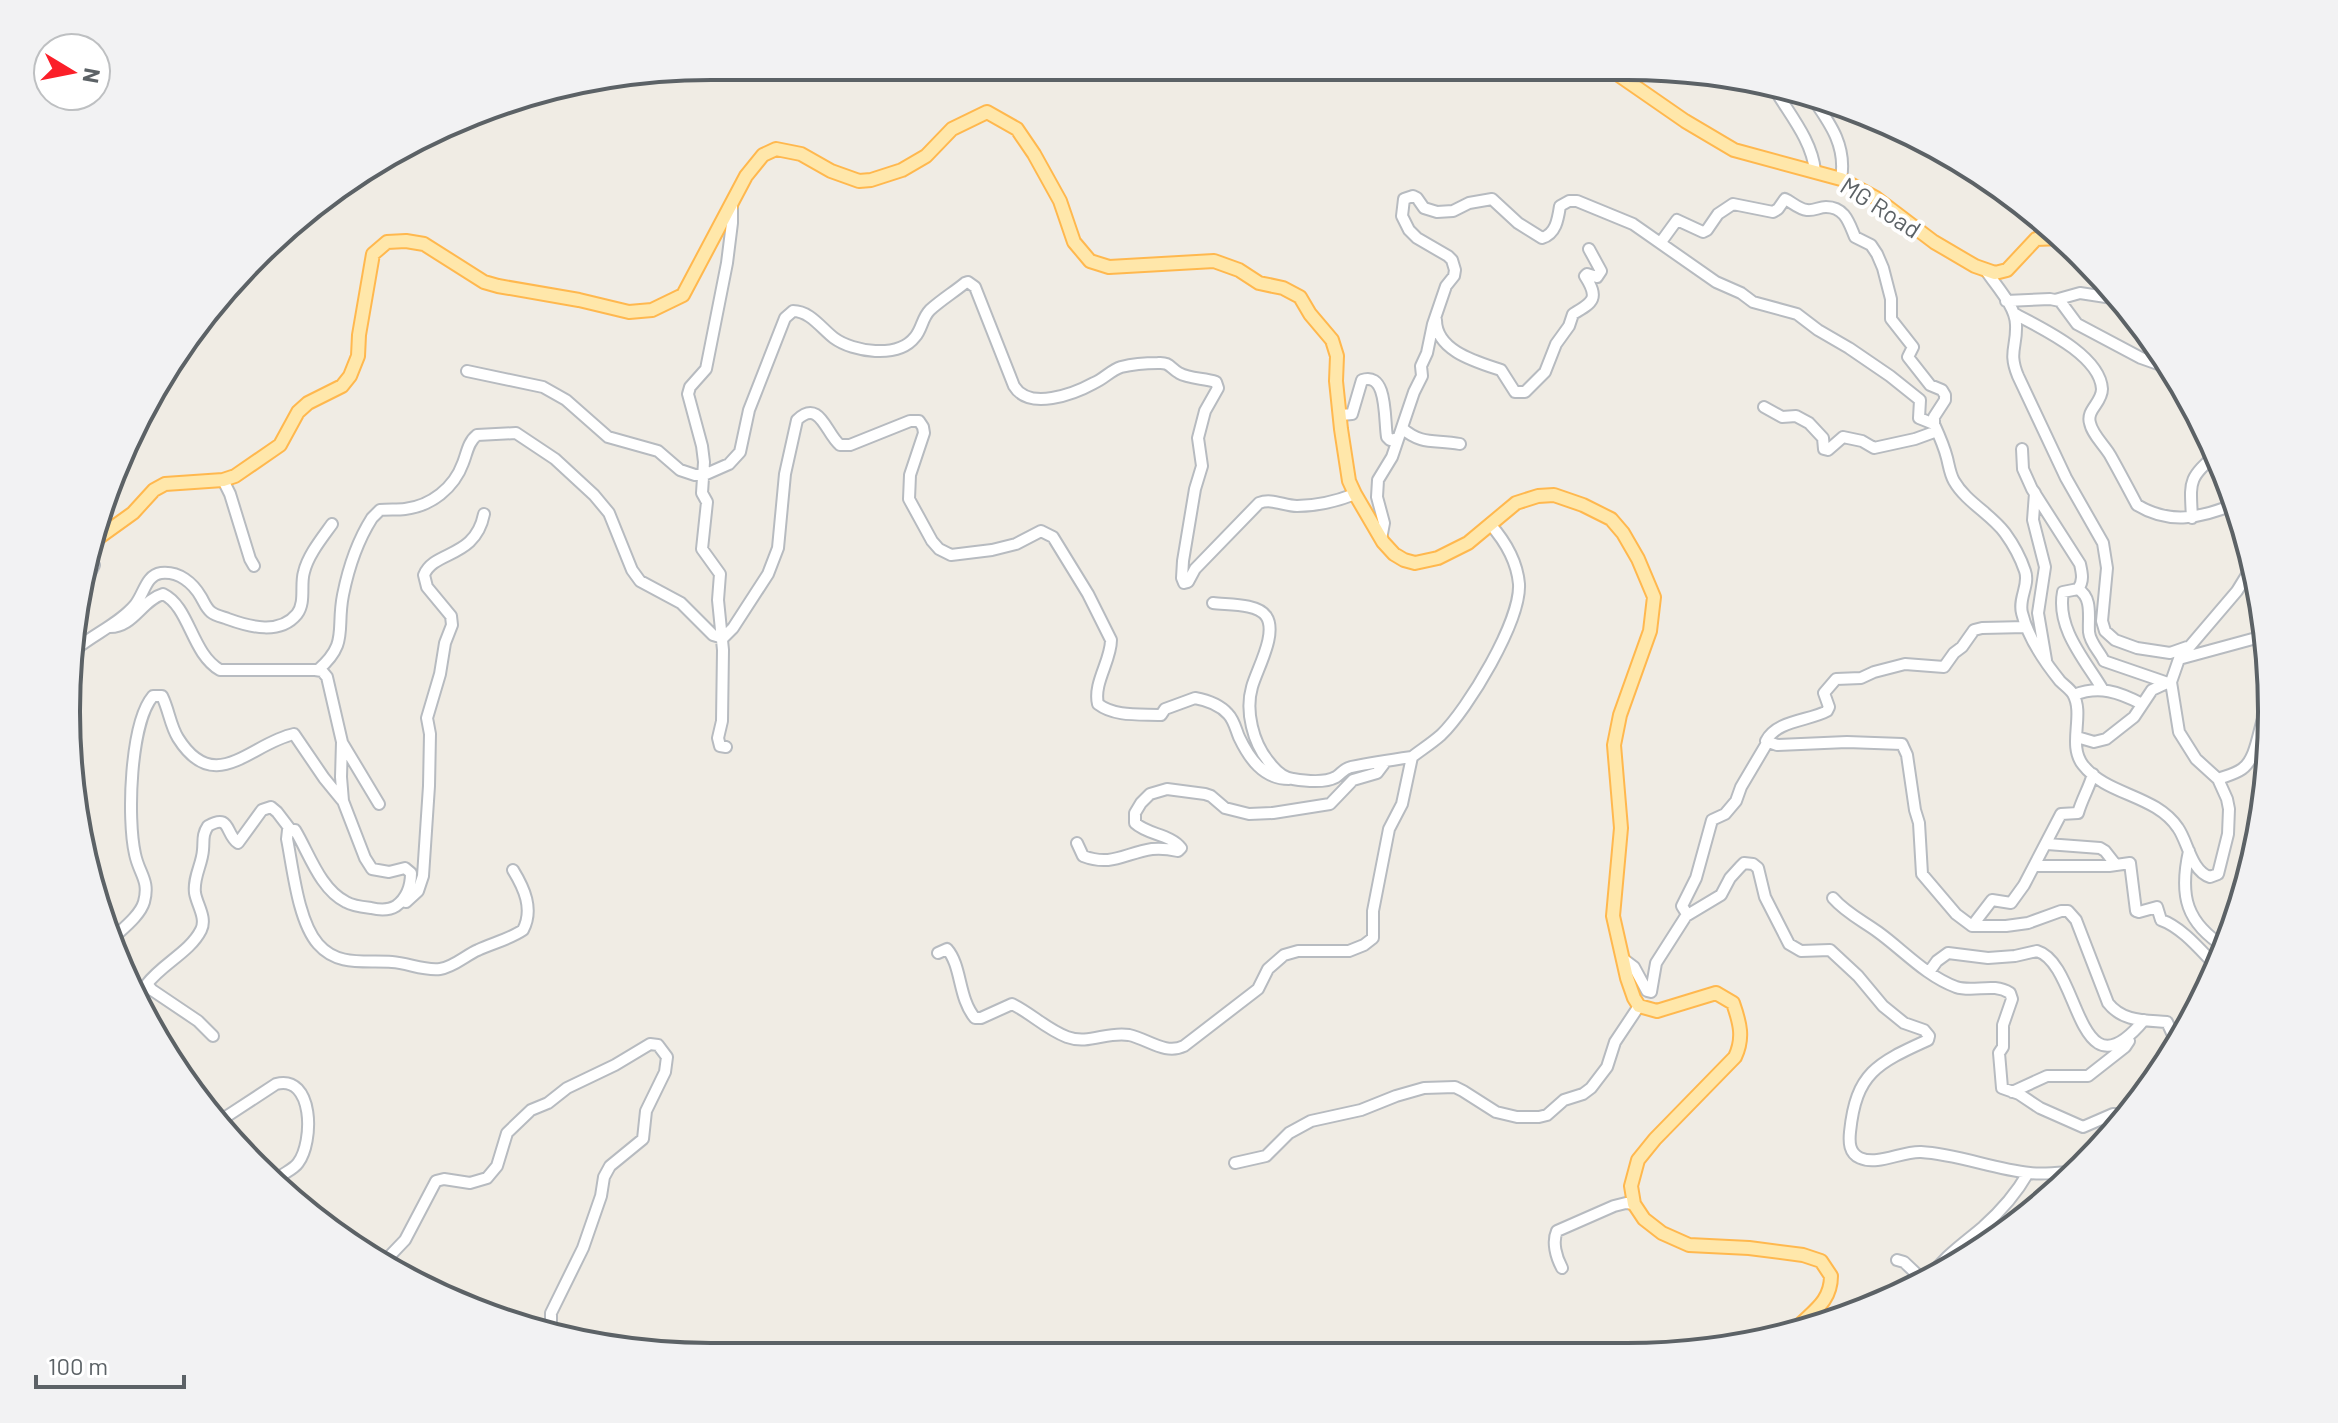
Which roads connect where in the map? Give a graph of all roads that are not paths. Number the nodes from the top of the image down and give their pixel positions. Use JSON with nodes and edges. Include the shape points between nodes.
{"nodes":[{"id":1,"x":1626,"y":80,"type":"edge"},
{"id":2,"x":1781,"y":100,"type":"edge"},
{"id":3,"x":1821,"y":112,"type":"edge"},
{"id":4,"x":1815,"y":171,"type":"junction"},
{"id":5,"x":1841,"y":179,"type":"junction"},
{"id":6,"x":732,"y":202,"type":"junction"},
{"id":7,"x":2045,"y":239,"type":"edge"},
{"id":8,"x":1661,"y":242,"type":"junction"},
{"id":9,"x":1589,"y":249,"type":"dead end"},
{"id":10,"x":1985,"y":269,"type":"junction"},
{"id":11,"x":2102,"y":296,"type":"edge"},
{"id":12,"x":2055,"y":300,"type":"junction"},
{"id":13,"x":2006,"y":301,"type":"junction"},
{"id":14,"x":2015,"y":314,"type":"junction"},
{"id":15,"x":1436,"y":318,"type":"junction"},
{"id":16,"x":2152,"y":361,"type":"edge"},
{"id":17,"x":467,"y":371,"type":"dead end"},
{"id":18,"x":1764,"y":407,"type":"dead end"},
{"id":19,"x":1341,"y":415,"type":"junction"},
{"id":20,"x":1936,"y":427,"type":"junction"},
{"id":21,"x":1400,"y":433,"type":"junction"},
{"id":22,"x":1460,"y":444,"type":"dead end"},
{"id":23,"x":2022,"y":449,"type":"dead end"},
{"id":24,"x":2207,"y":462,"type":"edge"},
{"id":25,"x":704,"y":475,"type":"junction"},
{"id":26,"x":223,"y":480,"type":"junction"},
{"id":27,"x":2032,"y":489,"type":"junction"},
{"id":28,"x":1355,"y":494,"type":"junction"},
{"id":29,"x":2224,"y":508,"type":"edge"},
{"id":30,"x":484,"y":514,"type":"dead end"},
{"id":31,"x":2192,"y":518,"type":"junction"},
{"id":32,"x":332,"y":524,"type":"dead end"},
{"id":33,"x":1490,"y":524,"type":"junction"},
{"id":34,"x":107,"y":532,"type":"edge"},
{"id":35,"x":1381,"y":539,"type":"junction"},
{"id":36,"x":254,"y":566,"type":"dead end"},
{"id":37,"x":2244,"y":580,"type":"edge"},
{"id":38,"x":2078,"y":589,"type":"junction"},
{"id":39,"x":1213,"y":603,"type":"dead end"},
{"id":40,"x":109,"y":627,"type":"junction"},
{"id":41,"x":2026,"y":627,"type":"junction"},
{"id":42,"x":723,"y":638,"type":"junction"},
{"id":43,"x":2254,"y":639,"type":"edge"},
{"id":44,"x":84,"y":644,"type":"edge"},
{"id":45,"x":2189,"y":647,"type":"junction"},
{"id":46,"x":2179,"y":659,"type":"junction"},
{"id":47,"x":2046,"y":662,"type":"junction"},
{"id":48,"x":318,"y":670,"type":"junction"},
{"id":49,"x":2169,"y":682,"type":"junction"},
{"id":50,"x":2103,"y":690,"type":"junction"},
{"id":51,"x":2074,"y":695,"type":"junction"},
{"id":52,"x":2142,"y":704,"type":"junction"},
{"id":53,"x":2257,"y":734,"type":"edge"},
{"id":54,"x":2077,"y":737,"type":"junction"},
{"id":55,"x":342,"y":742,"type":"junction"},
{"id":56,"x":1767,"y":743,"type":"junction"},
{"id":57,"x":726,"y":747,"type":"dead end"},
{"id":58,"x":1412,"y":757,"type":"junction"},
{"id":59,"x":1386,"y":761,"type":"junction"},
{"id":60,"x":2093,"y":774,"type":"junction"},
{"id":61,"x":1289,"y":779,"type":"junction"},
{"id":62,"x":2218,"y":779,"type":"junction"},
{"id":63,"x":343,"y":801,"type":"junction"},
{"id":64,"x":379,"y":804,"type":"dead end"},
{"id":65,"x":290,"y":829,"type":"junction"},
{"id":66,"x":1077,"y":843,"type":"dead end"},
{"id":67,"x":2047,"y":844,"type":"junction"},
{"id":68,"x":2189,"y":851,"type":"junction"},
{"id":69,"x":2116,"y":865,"type":"junction"},
{"id":70,"x":2034,"y":866,"type":"junction"},
{"id":71,"x":513,"y":870,"type":"dead end"},
{"id":72,"x":1833,"y":898,"type":"dead end"},
{"id":73,"x":396,"y":905,"type":"junction"},
{"id":74,"x":1687,"y":914,"type":"junction"},
{"id":75,"x":1972,"y":926,"type":"junction"},
{"id":76,"x":120,"y":931,"type":"edge"},
{"id":77,"x":2215,"y":940,"type":"edge"},
{"id":78,"x":938,"y":953,"type":"dead end"},
{"id":79,"x":2208,"y":957,"type":"edge"},
{"id":80,"x":1622,"y":958,"type":"junction"},
{"id":81,"x":1929,"y":972,"type":"junction"},
{"id":82,"x":1639,"y":1006,"type":"junction"},
{"id":83,"x":2144,"y":1020,"type":"junction"},
{"id":84,"x":2171,"y":1031,"type":"edge"},
{"id":85,"x":2131,"y":1035,"type":"junction"},
{"id":86,"x":213,"y":1036,"type":"dead end"},
{"id":87,"x":2012,"y":1092,"type":"junction"},
{"id":88,"x":2113,"y":1114,"type":"edge"},
{"id":89,"x":227,"y":1116,"type":"edge"},
{"id":90,"x":1235,"y":1163,"type":"dead end"},
{"id":91,"x":2058,"y":1172,"type":"edge"},
{"id":92,"x":2028,"y":1173,"type":"junction"},
{"id":93,"x":283,"y":1175,"type":"edge"},
{"id":94,"x":1634,"y":1204,"type":"junction"},
{"id":95,"x":391,"y":1255,"type":"edge"},
{"id":96,"x":1948,"y":1255,"type":"edge"},
{"id":97,"x":1897,"y":1260,"type":"dead end"},
{"id":98,"x":1562,"y":1268,"type":"dead end"},
{"id":99,"x":1915,"y":1273,"type":"edge"},
{"id":100,"x":1811,"y":1315,"type":"edge"},
{"id":101,"x":551,"y":1322,"type":"edge"}],
"edges":[{"from":1,"to":4,"type":"main road","name":"MG Road","via":[[1734,150]]},
{"from":2,"to":4,"type":"street","via":[[1806,141]]},
{"from":3,"to":5,"type":"street","via":[[1838,137]]},
{"from":4,"to":5,"type":"main road","name":"MG Road"},
{"from":5,"to":10,"type":"main road","name":"MG Road","via":[[1934,242]]},
{"from":6,"to":19,"type":"main road","via":[[763,155],[776,149],[801,154],[859,181],[871,180],[926,156],[952,129],[987,112],[1017,129],[1060,201],[1074,242],[1090,261],[1109,267],[1214,261],[1300,297],[1332,340]]},
{"from":6,"to":25,"type":"street","via":[[727,263],[706,369],[688,394]]},
{"from":6,"to":26,"type":"main road","via":[[683,295],[652,310],[614,310],[498,286],[424,244],[387,242],[373,254],[358,356],[350,376],[298,412],[280,445]]},
{"from":7,"to":10,"type":"main road","via":[[2036,239],[2007,270]]},
{"from":8,"to":15,"type":"street","via":[[1577,201],[1560,206],[1558,222],[1542,238],[1492,199],[1444,212],[1428,210],[1417,198],[1407,197],[1402,216],[1409,230],[1455,265]]},
{"from":8,"to":20,"type":"street","via":[[1716,282],[1759,305],[1797,314],[1859,354],[1920,400],[1919,418]]},
{"from":8,"to":20,"type":"street","via":[[1677,220],[1705,232],[1733,204],[1771,212],[1785,199],[1804,210],[1841,211],[1855,237],[1871,245],[1881,262],[1891,319],[1913,347],[1908,357],[1945,395],[1934,417]]},
{"from":9,"to":15,"type":"street","via":[[1601,271],[1597,277],[1585,276],[1594,292],[1592,300],[1573,314],[1545,372],[1525,392],[1515,392],[1501,370],[1442,342]]},
{"from":10,"to":13,"type":"street"},
{"from":11,"to":12,"type":"street","via":[[2080,293]]},
{"from":12,"to":13,"type":"street"},
{"from":12,"to":16,"type":"street","via":[[2077,324]]},
{"from":13,"to":14,"type":"street"},
{"from":14,"to":31,"type":"street","via":[[2061,339],[2093,367],[2102,392],[2090,425],[2137,505]]},
{"from":14,"to":45,"type":"street","via":[[2012,362],[2103,543],[2104,629],[2115,640],[2137,648],[2170,653]]},
{"from":15,"to":21,"type":"street"},
{"from":17,"to":25,"type":"street","via":[[543,387],[608,437],[658,451],[680,470]]},
{"from":18,"to":20,"type":"street","via":[[1809,423],[1828,450],[1843,437],[1874,448],[1915,439]]},
{"from":19,"to":21,"type":"street","via":[[1352,414],[1362,380],[1372,379],[1381,389],[1387,437],[1392,440]]},
{"from":19,"to":28,"type":"main road","via":[[1346,468]]},
{"from":20,"to":41,"type":"street","via":[[1956,485],[2005,534],[2025,570],[2021,610]]},
{"from":21,"to":22,"type":"street"},
{"from":21,"to":35,"type":"street","via":[[1377,487],[1384,523]]},
{"from":23,"to":27,"type":"street"},
{"from":24,"to":31,"type":"street","via":[[2193,478]]},
{"from":25,"to":28,"type":"street","via":[[729,464],[740,452],[749,410],[785,318],[793,311],[806,314],[843,344],[890,351],[909,344],[930,310],[968,282],[975,287],[1014,386],[1025,397],[1064,394],[1121,367],[1156,363],[1216,382],[1198,438],[1202,466],[1184,553],[1184,583],[1259,503],[1313,505]]},
{"from":25,"to":42,"type":"street","via":[[702,549],[720,574]]},
{"from":26,"to":34,"type":"main road","via":[[165,484]]},
{"from":26,"to":36,"type":"street"},
{"from":27,"to":38,"type":"street","via":[[2080,564]]},
{"from":27,"to":47,"type":"street","via":[[2033,520],[2045,567],[2038,613]]},
{"from":28,"to":35,"type":"main road"},
{"from":29,"to":31,"type":"street"},
{"from":30,"to":73,"type":"street","via":[[470,542],[424,575],[452,625],[427,718],[423,876],[418,891]]},
{"from":32,"to":40,"type":"street","via":[[305,568],[300,609],[279,626],[264,628],[219,616],[187,580],[163,573],[151,577],[133,607]]},
{"from":33,"to":35,"type":"main road","via":[[1468,543],[1415,563],[1394,554]]},
{"from":33,"to":58,"type":"street","via":[[1517,571],[1512,619],[1483,679],[1442,734]]},
{"from":33,"to":80,"type":"main road","via":[[1516,503],[1538,496],[1554,495],[1583,505],[1611,519],[1623,533],[1654,597],[1650,631],[1614,745],[1621,828],[1613,916]]},
{"from":37,"to":45,"type":"street"},
{"from":38,"to":49,"type":"street","via":[[2089,608],[2089,633],[2104,661]]},
{"from":38,"to":50,"type":"street","via":[[2063,592],[2064,618]]},
{"from":39,"to":61,"type":"street","via":[[1258,610],[1268,620],[1250,710],[1256,744],[1276,772]]},
{"from":40,"to":44,"type":"street"},
{"from":40,"to":48,"type":"street","via":[[135,617],[163,594],[179,610],[202,655],[220,670]]},
{"from":41,"to":47,"type":"street"},
{"from":41,"to":56,"type":"street","via":[[1974,630],[1944,667],[1905,664],[1861,678],[1836,679],[1824,695],[1827,711],[1779,729]]},
{"from":42,"to":48,"type":"street","via":[[713,635],[681,603],[640,581],[609,513],[555,459],[516,433],[494,433],[472,438],[455,479],[434,499],[403,510],[380,510],[372,518],[346,581],[335,654]]},
{"from":42,"to":57,"type":"street","via":[[718,742]]},
{"from":42,"to":61,"type":"street","via":[[768,574],[778,548],[797,420],[813,413],[819,416],[840,445],[919,421],[924,433],[909,499],[932,541],[945,553],[966,554],[1016,544],[1041,531],[1053,537],[1111,640],[1098,704],[1116,712],[1161,715],[1200,698],[1230,715],[1262,770]]},
{"from":43,"to":46,"type":"street"},
{"from":45,"to":46,"type":"street"},
{"from":46,"to":49,"type":"street"},
{"from":47,"to":51,"type":"street"},
{"from":48,"to":55,"type":"street","via":[[329,681]]},
{"from":49,"to":52,"type":"street","via":[[2152,690]]},
{"from":49,"to":62,"type":"street","via":[[2179,732],[2196,759]]},
{"from":50,"to":51,"type":"street"},
{"from":50,"to":52,"type":"street"},
{"from":51,"to":54,"type":"street"},
{"from":52,"to":54,"type":"street","via":[[2106,739]]},
{"from":53,"to":62,"type":"street","via":[[2249,762]]},
{"from":54,"to":60,"type":"street","via":[[2079,757]]},
{"from":55,"to":63,"type":"street"},
{"from":55,"to":64,"type":"street"},
{"from":56,"to":74,"type":"street","via":[[1736,801],[1712,820],[1682,906]]},
{"from":56,"to":75,"type":"street","via":[[1902,744],[1919,823],[1923,878]]},
{"from":58,"to":59,"type":"street"},
{"from":58,"to":78,"type":"street","via":[[1402,804],[1389,829],[1373,938],[1349,951],[1284,955],[1268,969],[1258,989],[1178,1049],[1130,1035],[1078,1040],[1012,1004],[975,1018],[955,958],[947,949]]},
{"from":59,"to":61,"type":"street","via":[[1346,768],[1334,779]]},
{"from":59,"to":66,"type":"street","via":[[1377,773],[1353,780],[1330,804],[1273,813],[1232,811],[1205,794],[1167,789],[1150,794],[1135,813],[1135,823],[1175,842],[1181,847],[1178,851],[1150,849],[1100,861],[1083,856]]},
{"from":60,"to":67,"type":"street","via":[[2078,814],[2062,813]]},
{"from":60,"to":68,"type":"street","via":[[2158,809],[2178,828]]},
{"from":62,"to":68,"type":"street","via":[[2229,821],[2218,874],[2204,875]]},
{"from":63,"to":73,"type":"street","via":[[372,869],[405,868],[411,873],[407,894]]},
{"from":63,"to":76,"type":"street","via":[[294,734],[231,764],[211,765],[186,748],[162,696],[153,696],[133,761],[133,842],[146,884],[142,908]]},
{"from":65,"to":71,"type":"street","via":[[287,839],[307,922],[318,944],[343,960],[443,969],[519,933],[528,906]]},
{"from":65,"to":73,"type":"street","via":[[345,902],[377,909]]},
{"from":65,"to":86,"type":"street","via":[[271,807],[262,810],[238,843],[225,823],[208,826],[195,885],[203,927],[147,984]]},
{"from":67,"to":69,"type":"street","via":[[2100,848]]},
{"from":67,"to":70,"type":"street"},
{"from":68,"to":77,"type":"street","via":[[2188,908]]},
{"from":69,"to":70,"type":"street"},
{"from":69,"to":79,"type":"street","via":[[2131,864],[2136,911],[2157,907],[2161,920]]},
{"from":70,"to":75,"type":"street","via":[[2011,903],[1993,899]]},
{"from":72,"to":81,"type":"street"},
{"from":74,"to":80,"type":"street","via":[[1655,965],[1651,992]]},
{"from":74,"to":92,"type":"street","via":[[1721,895],[1744,863],[1753,864],[1792,946],[1801,951],[1830,950],[1883,1006],[1927,1033],[1928,1040],[1892,1057],[1863,1082],[1849,1136],[1855,1155],[1870,1160],[1918,1152]]},
{"from":75,"to":83,"type":"street","via":[[2018,926],[2068,911],[2108,1003],[2119,1015]]},
{"from":80,"to":82,"type":"main road"},
{"from":81,"to":85,"type":"street","via":[[1948,953],[1988,958],[2043,952],[2060,974],[2090,1036],[2112,1045]]},
{"from":81,"to":87,"type":"street","via":[[1965,989],[1996,987],[2010,993],[1999,1053],[2002,1088]]},
{"from":82,"to":90,"type":"street","via":[[1600,1078],[1547,1115],[1517,1117],[1496,1112],[1455,1087],[1424,1088],[1311,1121],[1289,1133],[1266,1156]]},
{"from":82,"to":94,"type":"main road","via":[[1657,1011],[1716,993],[1733,1003],[1741,1033],[1735,1057],[1638,1160],[1631,1186]]},
{"from":83,"to":84,"type":"street","via":[[2167,1022]]},
{"from":83,"to":85,"type":"street"},
{"from":85,"to":87,"type":"street","via":[[2125,1047],[2088,1076],[2047,1076]]},
{"from":87,"to":88,"type":"street","via":[[2083,1127]]},
{"from":89,"to":93,"type":"street","via":[[276,1084],[291,1083],[297,1089],[307,1110],[307,1142],[299,1163]]},
{"from":91,"to":92,"type":"street"},
{"from":92,"to":96,"type":"street","via":[[1999,1212]]},
{"from":94,"to":98,"type":"street","via":[[1614,1206],[1557,1231]]},
{"from":94,"to":100,"type":"main road","via":[[1662,1233],[1689,1245],[1790,1253],[1821,1261],[1831,1276],[1828,1295]]},
{"from":95,"to":101,"type":"street","via":[[405,1240],[436,1181],[487,1178],[497,1166],[507,1133],[531,1110],[650,1044],[658,1045],[667,1057],[665,1072],[646,1111],[643,1139],[604,1177],[583,1248]]},
{"from":97,"to":99,"type":"street"}]}
